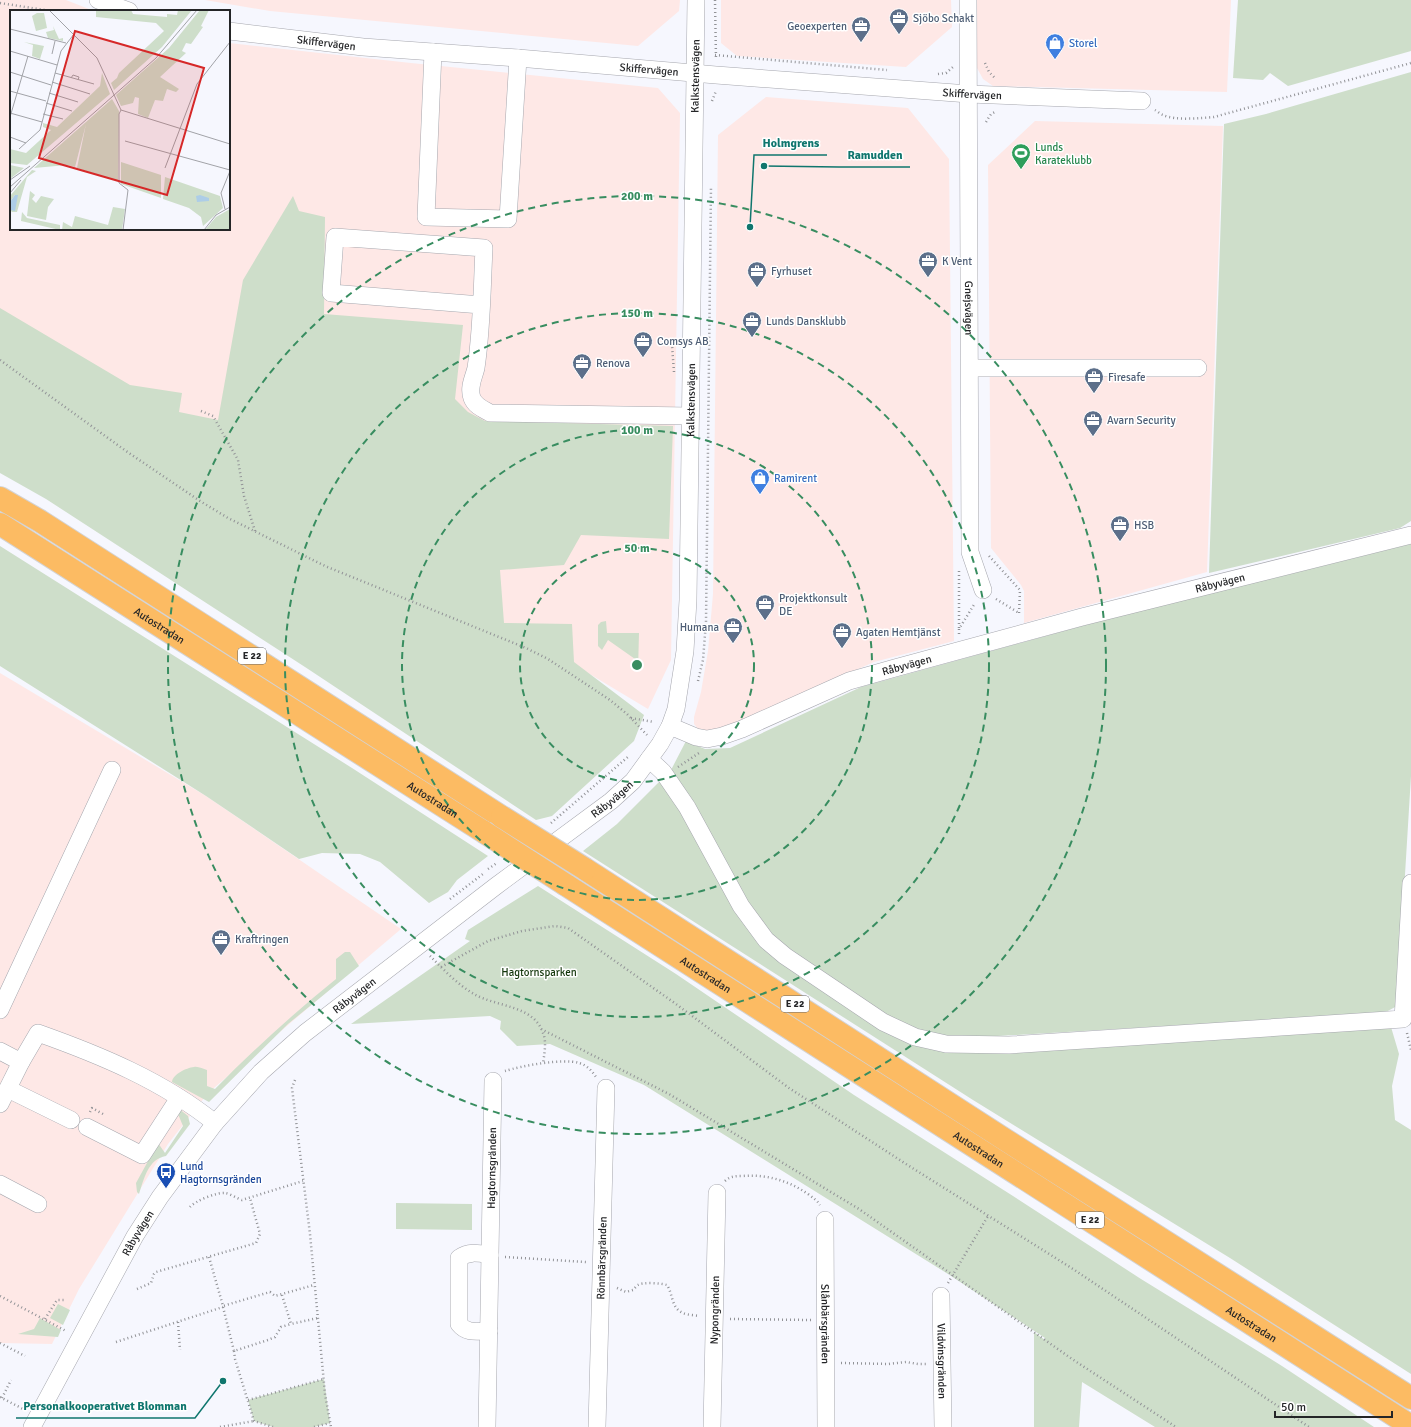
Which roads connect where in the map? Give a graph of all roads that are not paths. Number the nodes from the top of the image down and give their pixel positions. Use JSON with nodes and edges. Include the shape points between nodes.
{"nodes":[{"id":1,"x":98,"y":0,"type":"edge"},
{"id":2,"x":696,"y":0,"type":"edge"},
{"id":3,"x":968,"y":0,"type":"edge"},
{"id":4,"x":126,"y":10,"type":"edge"},
{"id":5,"x":230,"y":32,"type":"edge"},
{"id":6,"x":433,"y":52,"type":"junction"},
{"id":7,"x":518,"y":58,"type":"junction"},
{"id":8,"x":696,"y":73,"type":"junction"},
{"id":9,"x":969,"y":94,"type":"junction"},
{"id":10,"x":1142,"y":101,"type":"road end"},
{"id":11,"x":481,"y":305,"type":"junction"},
{"id":12,"x":970,"y":368,"type":"junction"},
{"id":13,"x":1198,"y":368,"type":"dead end"},
{"id":14,"x":690,"y":416,"type":"junction"},
{"id":15,"x":0,"y":498,"type":"edge"},
{"id":16,"x":0,"y":524,"type":"edge"},
{"id":17,"x":1411,"y":535,"type":"edge"},
{"id":18,"x":983,"y":590,"type":"road end"},
{"id":19,"x":670,"y":726,"type":"junction"},
{"id":20,"x":653,"y":754,"type":"junction"},
{"id":21,"x":112,"y":770,"type":"dead end"},
{"id":22,"x":1411,"y":883,"type":"edge"},
{"id":23,"x":0,"y":1010,"type":"edge"},
{"id":24,"x":1407,"y":1019,"type":"edge"},
{"id":25,"x":0,"y":1051,"type":"edge"},
{"id":26,"x":21,"y":1062,"type":"junction"},
{"id":27,"x":493,"y":1081,"type":"road end"},
{"id":28,"x":606,"y":1088,"type":"road end"},
{"id":29,"x":8,"y":1089,"type":"junction"},
{"id":30,"x":179,"y":1098,"type":"junction"},
{"id":31,"x":0,"y":1104,"type":"edge"},
{"id":32,"x":71,"y":1120,"type":"dead end"},
{"id":33,"x":215,"y":1122,"type":"junction"},
{"id":34,"x":87,"y":1127,"type":"dead end"},
{"id":35,"x":0,"y":1184,"type":"edge"},
{"id":36,"x":717,"y":1193,"type":"road end"},
{"id":37,"x":38,"y":1204,"type":"dead end"},
{"id":38,"x":825,"y":1220,"type":"road end"},
{"id":39,"x":490,"y":1255,"type":"junction"},
{"id":40,"x":941,"y":1296,"type":"road end"},
{"id":41,"x":488,"y":1331,"type":"junction"},
{"id":42,"x":1411,"y":1398,"type":"edge"},
{"id":43,"x":30,"y":1420,"type":"edge"},
{"id":44,"x":1411,"y":1426,"type":"edge"},
{"id":45,"x":487,"y":1427,"type":"edge"},
{"id":46,"x":598,"y":1427,"type":"edge"},
{"id":47,"x":712,"y":1427,"type":"edge"},
{"id":48,"x":826,"y":1427,"type":"edge"},
{"id":49,"x":943,"y":1427,"type":"edge"}],
"edges":[{"from":1,"to":4,"type":"street"},
{"from":2,"to":8,"type":"street","name":"Kalkstensvägen"},
{"from":3,"to":9,"type":"street","name":"Gnejsvägen"},
{"from":5,"to":6,"type":"street","name":"Skiffervägen"},
{"from":6,"to":7,"type":"street","name":"Skiffervägen"},
{"from":6,"to":7,"type":"street","via":[[426,217],[508,220]]},
{"from":7,"to":8,"type":"street","name":"Skiffervägen"},
{"from":8,"to":9,"type":"street","name":"Skiffervägen","via":[[714,86]]},
{"from":8,"to":14,"type":"street","name":"Kalkstensvägen"},
{"from":9,"to":10,"type":"street","name":"Skiffervägen"},
{"from":9,"to":12,"type":"street","name":"Gnejsvägen"},
{"from":11,"to":11,"type":"street","via":[[484,248],[335,237],[331,292]]},
{"from":11,"to":14,"type":"street","via":[[476,368],[471,388],[472,398],[479,407],[490,413]]},
{"from":12,"to":13,"type":"street"},
{"from":12,"to":18,"type":"street","name":"Gnejsvägen","via":[[970,552]]},
{"from":14,"to":19,"type":"street","name":"Kalkstensvägen","via":[[685,651]]},
{"from":15,"to":42,"type":"highway","name":"Autostradan","number":"E 22","bridge":true,"via":[[40,521]]},
{"from":16,"to":44,"type":"highway","name":"Autostradan","number":"E 22","bridge":true},
{"from":17,"to":19,"type":"street","name":"Råbyvägen","via":[[1019,634],[849,681],[722,736],[707,739],[696,737]]},
{"from":19,"to":20,"type":"street","name":"Råbyvägen"},
{"from":20,"to":24,"type":"street","via":[[687,807],[741,906],[766,940],[785,956],[883,1022],[915,1037],[946,1044],[1009,1045]]},
{"from":20,"to":33,"type":"street","name":"Råbyvägen","via":[[633,781],[611,801],[496,886],[294,1043],[261,1072]]},
{"from":21,"to":23,"type":"street"},
{"from":22,"to":24,"type":"street"},
{"from":25,"to":26,"type":"street"},
{"from":26,"to":29,"type":"street"},
{"from":26,"to":30,"type":"street","via":[[38,1033],[151,1081]]},
{"from":27,"to":39,"type":"street","name":"Hagtornsgränden"},
{"from":28,"to":46,"type":"street","name":"Rönnbärsgränden"},
{"from":29,"to":31,"type":"street"},
{"from":29,"to":32,"type":"street"},
{"from":30,"to":33,"type":"street"},
{"from":30,"to":34,"type":"street","via":[[142,1155]]},
{"from":33,"to":43,"type":"street","name":"Råbyvägen","via":[[135,1236]]},
{"from":35,"to":37,"type":"street"},
{"from":36,"to":47,"type":"street","name":"Nypongränden"},
{"from":38,"to":48,"type":"street","name":"Slånbärsgränden"},
{"from":39,"to":41,"type":"street","name":"Hagtornsgränden"},
{"from":39,"to":41,"type":"street","via":[[466,1253],[459,1258],[459,1324],[468,1331]]},
{"from":40,"to":49,"type":"street","name":"Vildvinsgränden"},
{"from":41,"to":45,"type":"street","name":"Hagtornsgränden"}]}
